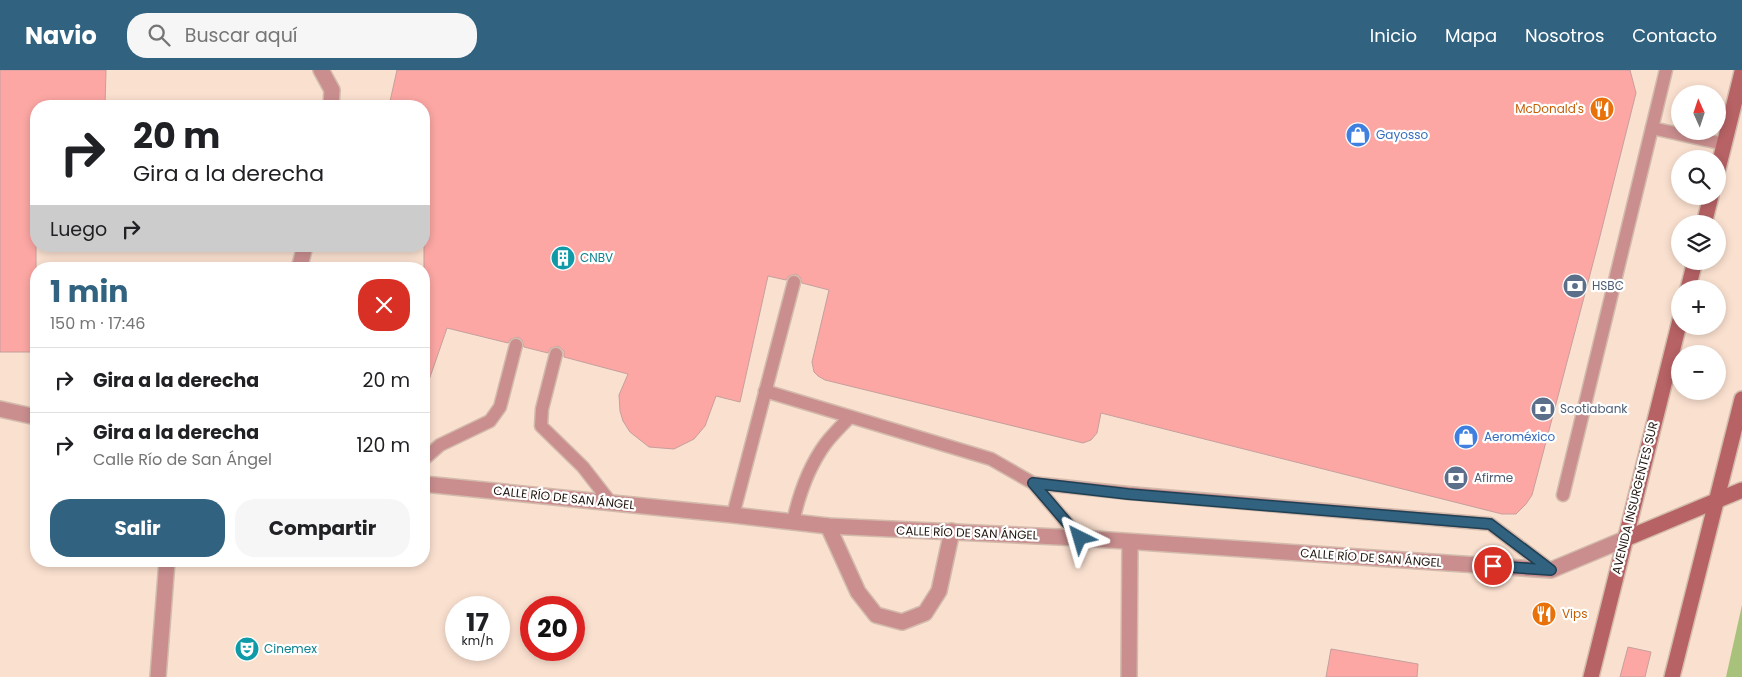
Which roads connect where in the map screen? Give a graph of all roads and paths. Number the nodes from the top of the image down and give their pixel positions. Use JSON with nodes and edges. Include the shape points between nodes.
{"nodes":[{"id":1,"x":321,"y":70,"type":"edge"},
{"id":2,"x":1666,"y":70,"type":"edge"},
{"id":3,"x":1742,"y":72,"type":"edge"},
{"id":4,"x":331,"y":100,"type":"edge"},
{"id":5,"x":1652,"y":128,"type":"junction"},
{"id":6,"x":1724,"y":144,"type":"junction"},
{"id":7,"x":1723,"y":150,"type":"edge"},
{"id":8,"x":794,"y":282,"type":"dead end"},
{"id":9,"x":1676,"y":335,"type":"edge"},
{"id":10,"x":516,"y":345,"type":"dead end"},
{"id":11,"x":556,"y":354,"type":"dead end"},
{"id":12,"x":765,"y":392,"type":"junction"},
{"id":13,"x":1742,"y":399,"type":"edge"},
{"id":14,"x":0,"y":409,"type":"edge"},
{"id":15,"x":30,"y":416,"type":"edge"},
{"id":16,"x":850,"y":417,"type":"junction"},
{"id":17,"x":430,"y":454,"type":"edge"},
{"id":18,"x":1033,"y":483,"type":"junction"},
{"id":19,"x":430,"y":485,"type":"edge"},
{"id":20,"x":1742,"y":490,"type":"edge"},
{"id":21,"x":1563,"y":495,"type":"dead end"},
{"id":22,"x":1717,"y":501,"type":"junction"},
{"id":23,"x":611,"y":503,"type":"junction"},
{"id":24,"x":733,"y":515,"type":"junction"},
{"id":25,"x":794,"y":522,"type":"junction"},
{"id":26,"x":828,"y":526,"type":"junction"},
{"id":27,"x":952,"y":531,"type":"junction"},
{"id":28,"x":1080,"y":538,"type":"junction"},
{"id":29,"x":1625,"y":539,"type":"junction"},
{"id":30,"x":1130,"y":542,"type":"junction"},
{"id":31,"x":167,"y":567,"type":"edge"},
{"id":32,"x":1551,"y":570,"type":"junction"},
{"id":33,"x":158,"y":677,"type":"edge"},
{"id":34,"x":1129,"y":677,"type":"edge"},
{"id":35,"x":1591,"y":677,"type":"edge"},
{"id":36,"x":1672,"y":677,"type":"edge"}],
"edges":[{"from":1,"to":4,"type":"street","via":[[332,90]]},
{"from":2,"to":5,"type":"lane"},
{"from":3,"to":6,"type":"main road"},
{"from":5,"to":6,"type":"lane"},
{"from":5,"to":21,"type":"lane"},
{"from":6,"to":7,"type":"main road"},
{"from":8,"to":12,"type":"lane"},
{"from":9,"to":29,"type":"main road","name":"AVENIDA INSURGENTES SUR"},
{"from":10,"to":17,"type":"lane","via":[[500,407],[490,421],[440,445]]},
{"from":11,"to":23,"type":"lane","via":[[541,426],[583,467]]},
{"from":12,"to":16,"type":"lane"},
{"from":12,"to":24,"type":"lane"},
{"from":13,"to":22,"type":"main road"},
{"from":14,"to":15,"type":"street"},
{"from":16,"to":18,"type":"lane","via":[[991,459]]},
{"from":16,"to":25,"type":"lane","via":[[814,460],[798,500]]},
{"from":18,"to":28,"type":"lane"},
{"from":18,"to":32,"type":"lane","via":[[1490,524]]},
{"from":19,"to":23,"type":"street","name":"CALLE RÍO DE SAN ÁNGEL"},
{"from":20,"to":22,"type":"main road"},
{"from":22,"to":29,"type":"main road"},
{"from":22,"to":36,"type":"main road"},
{"from":23,"to":24,"type":"street","name":"CALLE RÍO DE SAN ÁNGEL"},
{"from":24,"to":25,"type":"street","name":"CALLE RÍO DE SAN ÁNGEL"},
{"from":25,"to":26,"type":"street","name":"CALLE RÍO DE SAN ÁNGEL"},
{"from":26,"to":27,"type":"street","name":"CALLE RÍO DE SAN ÁNGEL"},
{"from":26,"to":27,"type":"street","via":[[858,592],[876,615],[902,622],[925,613],[939,591]]},
{"from":27,"to":28,"type":"street","name":"CALLE RÍO DE SAN ÁNGEL"},
{"from":28,"to":30,"type":"street","name":"CALLE RÍO DE SAN ÁNGEL"},
{"from":29,"to":32,"type":"street","name":"CALLE RÍO DE SAN ÁNGEL"},
{"from":29,"to":35,"type":"main road","name":"AVENIDA INSURGENTES SUR"},
{"from":30,"to":32,"type":"street","name":"CALLE RÍO DE SAN ÁNGEL"},
{"from":30,"to":34,"type":"street"},
{"from":31,"to":33,"type":"street"}]}
